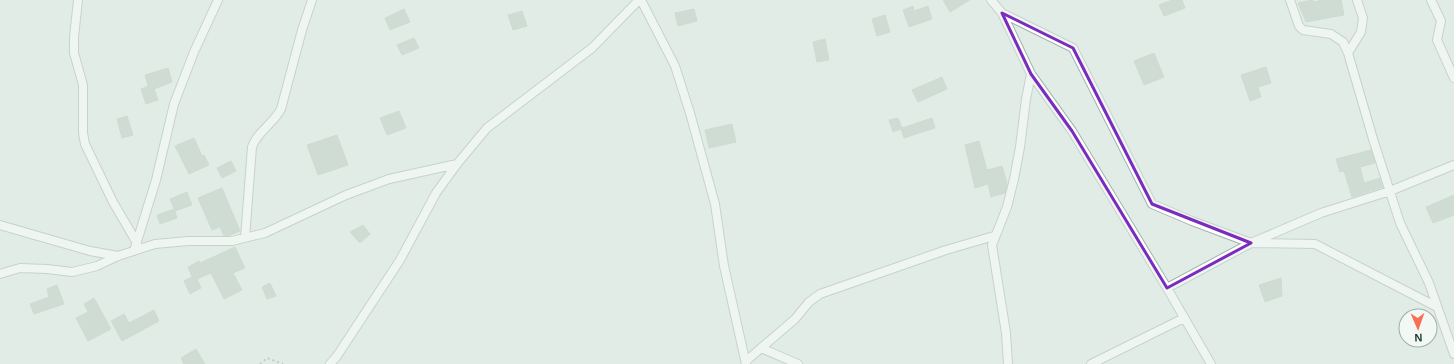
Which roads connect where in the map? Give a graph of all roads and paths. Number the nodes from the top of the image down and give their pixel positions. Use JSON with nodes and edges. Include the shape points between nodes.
{"nodes":[{"id":1,"x":78,"y":0,"type":"edge"},
{"id":2,"x":218,"y":0,"type":"edge"},
{"id":3,"x":312,"y":0,"type":"edge"},
{"id":4,"x":640,"y":0,"type":"edge"},
{"id":5,"x":991,"y":0,"type":"edge"},
{"id":6,"x":1290,"y":0,"type":"edge"},
{"id":7,"x":1357,"y":0,"type":"edge"},
{"id":8,"x":1431,"y":0,"type":"edge"},
{"id":9,"x":1002,"y":14,"type":"junction"},
{"id":10,"x":1348,"y":53,"type":"junction"},
{"id":11,"x":1031,"y":74,"type":"junction"},
{"id":12,"x":1454,"y":78,"type":"edge"},
{"id":13,"x":456,"y":164,"type":"junction"},
{"id":14,"x":1454,"y":164,"type":"edge"},
{"id":15,"x":1390,"y":191,"type":"junction"},
{"id":16,"x":0,"y":225,"type":"edge"},
{"id":17,"x":994,"y":236,"type":"junction"},
{"id":18,"x":244,"y":238,"type":"junction"},
{"id":19,"x":1251,"y":243,"type":"junction"},
{"id":20,"x":136,"y":247,"type":"junction"},
{"id":21,"x":118,"y":256,"type":"junction"},
{"id":22,"x":0,"y":274,"type":"edge"},
{"id":23,"x":1167,"y":288,"type":"junction"},
{"id":24,"x":1437,"y":307,"type":"junction"},
{"id":25,"x":1184,"y":318,"type":"junction"},
{"id":26,"x":761,"y":348,"type":"junction"},
{"id":27,"x":1454,"y":354,"type":"edge"},
{"id":28,"x":746,"y":362,"type":"edge"},
{"id":29,"x":260,"y":364,"type":"edge"},
{"id":30,"x":283,"y":364,"type":"edge"},
{"id":31,"x":330,"y":364,"type":"edge"},
{"id":32,"x":798,"y":364,"type":"edge"},
{"id":33,"x":1008,"y":364,"type":"edge"},
{"id":34,"x":1091,"y":364,"type":"edge"},
{"id":35,"x":1211,"y":364,"type":"edge"}],
"edges":[{"from":1,"to":20,"type":"street","via":[[74,53],[83,85],[85,144]]},
{"from":2,"to":20,"type":"street","via":[[174,104],[156,180]]},
{"from":3,"to":18,"type":"street","via":[[281,109],[254,141],[252,147]]},
{"from":4,"to":13,"type":"street","via":[[592,48],[488,128]]},
{"from":4,"to":28,"type":"street","via":[[675,66],[690,113],[715,204],[724,266]]},
{"from":5,"to":9,"type":"street"},
{"from":6,"to":10,"type":"street","via":[[1299,26],[1303,30],[1331,34],[1343,42]]},
{"from":7,"to":10,"type":"street","via":[[1363,18],[1361,32]]},
{"from":8,"to":12,"type":"street","via":[[1441,21],[1437,40]]},
{"from":9,"to":11,"type":"street"},
{"from":9,"to":19,"type":"street","via":[[1073,48],[1152,204]]},
{"from":10,"to":15,"type":"street"},
{"from":11,"to":17,"type":"street","via":[[1014,179],[1007,207]]},
{"from":11,"to":23,"type":"street","via":[[1072,131]]},
{"from":13,"to":18,"type":"street","via":[[389,179],[346,195],[265,233]]},
{"from":13,"to":31,"type":"street","via":[[436,193],[400,260]]},
{"from":14,"to":15,"type":"street"},
{"from":15,"to":19,"type":"street","via":[[1321,213]]},
{"from":15,"to":24,"type":"street","via":[[1400,223],[1429,283]]},
{"from":16,"to":21,"type":"street","via":[[90,251]]},
{"from":17,"to":26,"type":"street","via":[[820,294]]},
{"from":17,"to":33,"type":"street","via":[[993,255],[1006,333]]},
{"from":18,"to":20,"type":"street"},
{"from":19,"to":23,"type":"street"},
{"from":19,"to":24,"type":"street","via":[[1315,244]]},
{"from":20,"to":21,"type":"street"},
{"from":21,"to":22,"type":"street","via":[[97,266],[72,272],[20,268]]},
{"from":23,"to":25,"type":"street"},
{"from":24,"to":27,"type":"street"},
{"from":25,"to":34,"type":"street"},
{"from":25,"to":35,"type":"street"},
{"from":26,"to":28,"type":"street"},
{"from":26,"to":32,"type":"street"},
{"from":29,"to":30,"type":"path","via":[[267,358]]}]}
